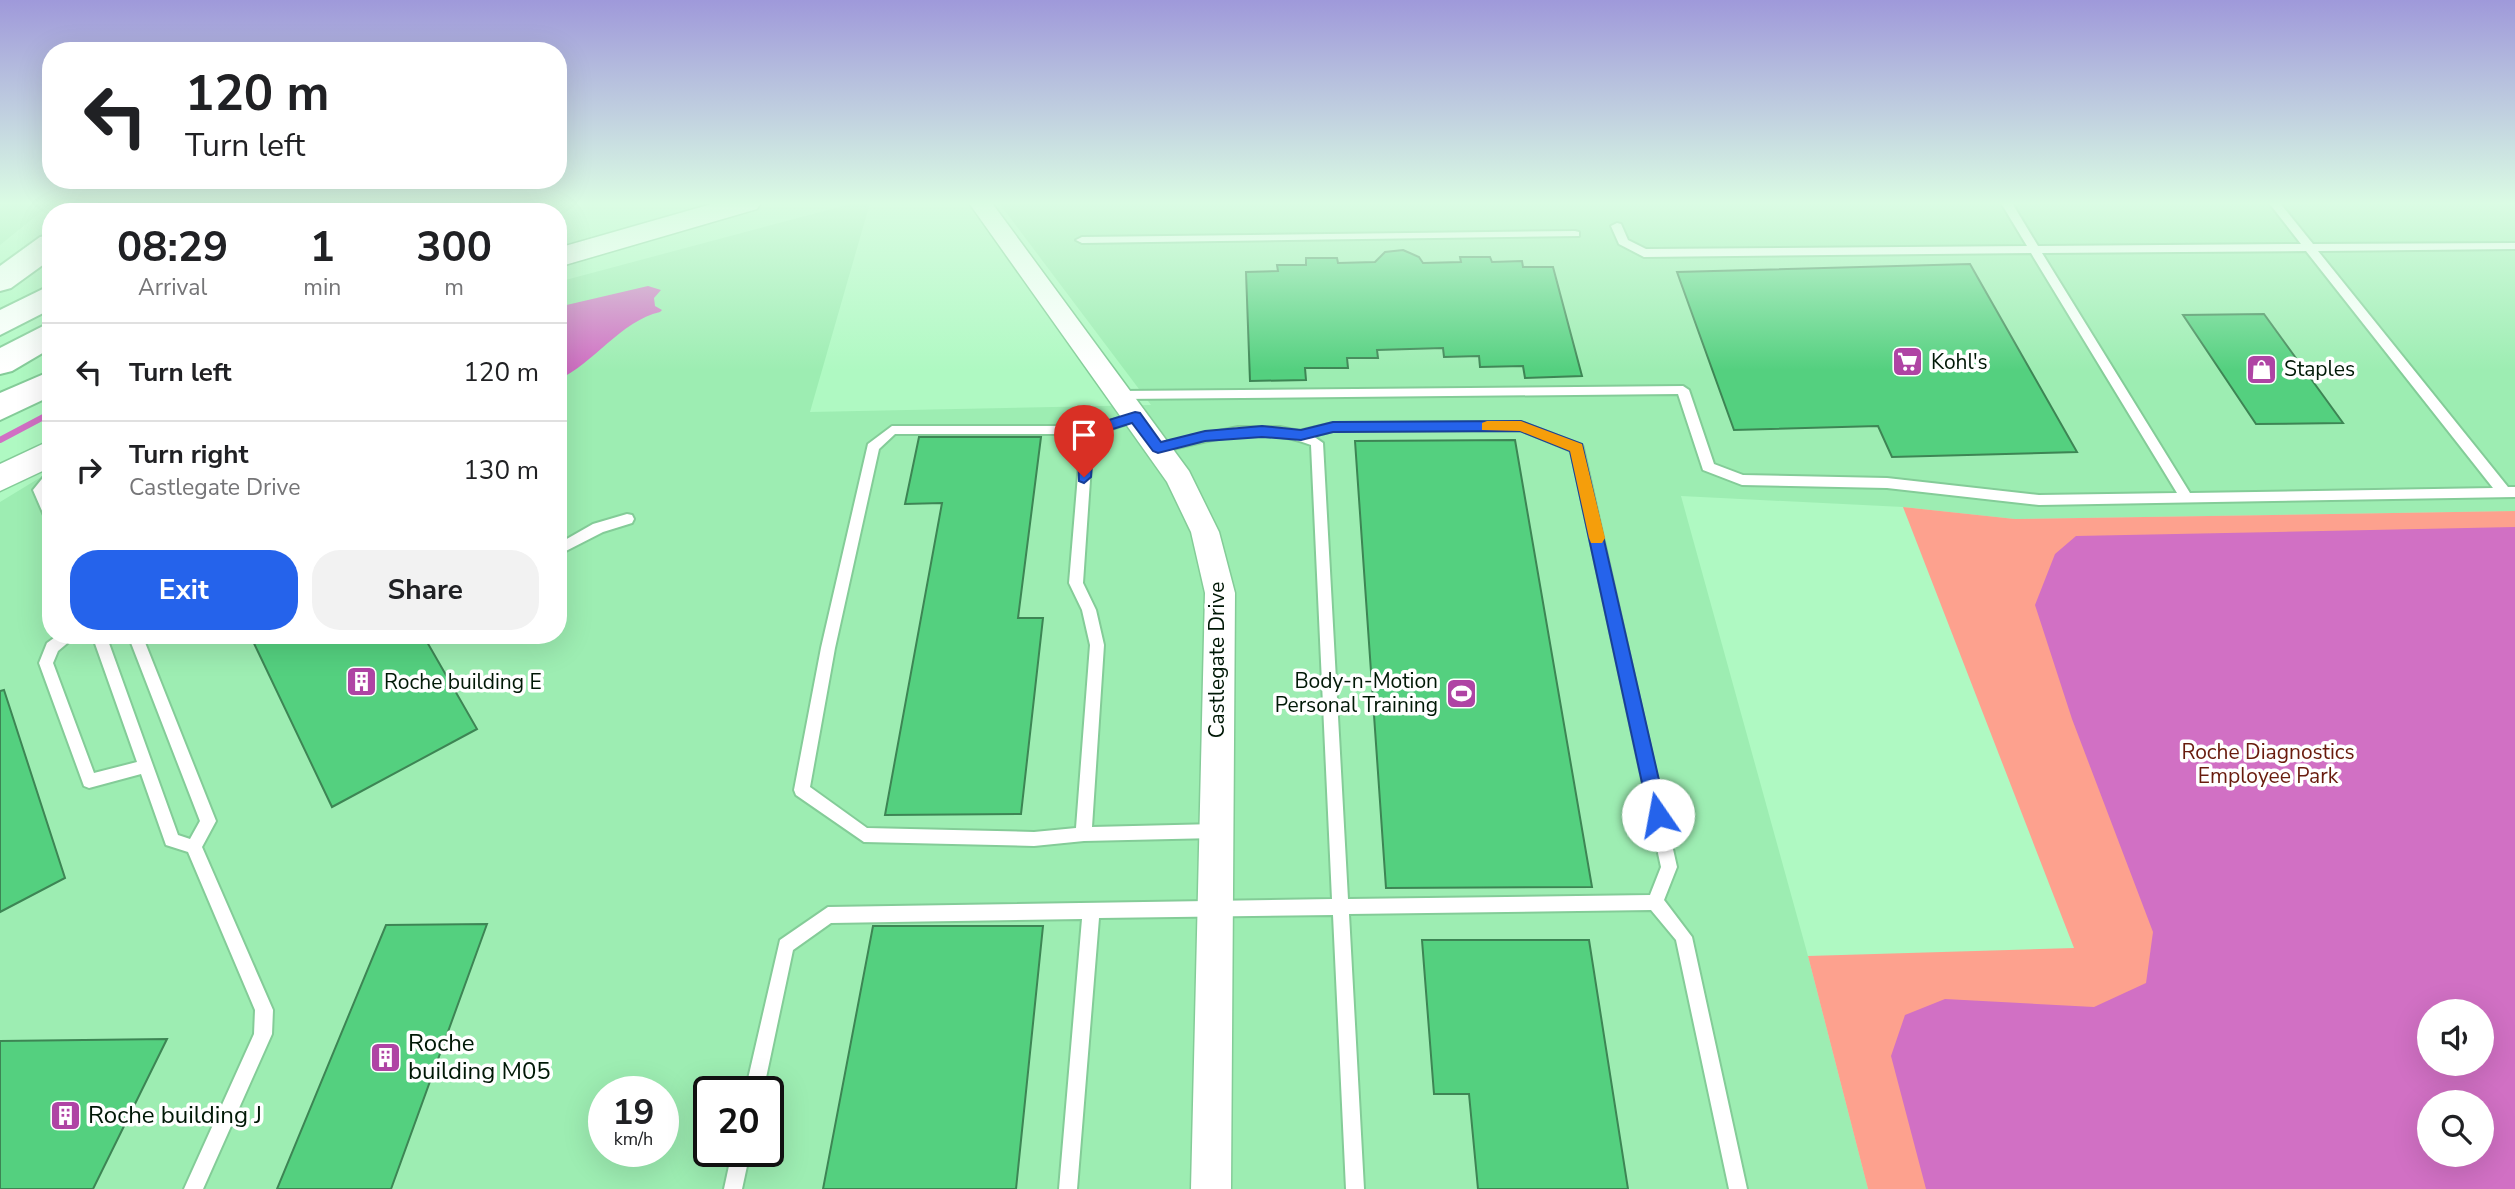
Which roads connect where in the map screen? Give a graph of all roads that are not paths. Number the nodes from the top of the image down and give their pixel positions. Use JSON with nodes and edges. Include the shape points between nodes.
{"nodes":[{"id":1,"x":31,"y":258,"type":"edge"},
{"id":2,"x":1020,"y":258,"type":"edge"},
{"id":3,"x":2039,"y":258,"type":"edge"},
{"id":4,"x":2319,"y":258,"type":"edge"},
{"id":5,"x":0,"y":281,"type":"edge"},
{"id":6,"x":42,"y":300,"type":"edge"},
{"id":7,"x":0,"y":324,"type":"edge"},
{"id":8,"x":42,"y":338,"type":"edge"},
{"id":9,"x":0,"y":363,"type":"edge"},
{"id":10,"x":42,"y":387,"type":"edge"},
{"id":11,"x":1127,"y":406,"type":"junction"},
{"id":12,"x":0,"y":408,"type":"edge"},
{"id":13,"x":1094,"y":429,"type":"junction"},
{"id":14,"x":1301,"y":435,"type":"junction"},
{"id":15,"x":1158,"y":448,"type":"junction"},
{"id":16,"x":42,"y":466,"type":"edge"},
{"id":17,"x":0,"y":479,"type":"edge"},
{"id":18,"x":2510,"y":492,"type":"edge"},
{"id":19,"x":2185,"y":495,"type":"junction"},
{"id":20,"x":627,"y":519,"type":"dead end"},
{"id":21,"x":567,"y":545,"type":"edge"},
{"id":22,"x":56,"y":644,"type":"edge"},
{"id":23,"x":102,"y":644,"type":"edge"},
{"id":24,"x":139,"y":644,"type":"edge"},
{"id":25,"x":146,"y":766,"type":"junction"},
{"id":26,"x":1216,"y":831,"type":"junction"},
{"id":27,"x":1084,"y":834,"type":"junction"},
{"id":28,"x":194,"y":847,"type":"junction"},
{"id":29,"x":1655,"y":902,"type":"junction"},
{"id":30,"x":1215,"y":908,"type":"junction"},
{"id":31,"x":1341,"y":908,"type":"junction"},
{"id":32,"x":1091,"y":910,"type":"junction"},
{"id":33,"x":758,"y":1076,"type":"edge"},
{"id":34,"x":738,"y":1167,"type":"edge"},
{"id":35,"x":194,"y":1189,"type":"edge"},
{"id":36,"x":733,"y":1189,"type":"edge"},
{"id":37,"x":1068,"y":1189,"type":"edge"},
{"id":38,"x":1211,"y":1189,"type":"edge"},
{"id":39,"x":1355,"y":1189,"type":"edge"},
{"id":40,"x":1738,"y":1189,"type":"edge"}],
"edges":[{"from":1,"to":5,"type":"highway"},
{"from":2,"to":11,"type":"street","name":"Castlegate Drive"},
{"from":3,"to":19,"type":"lane"},
{"from":4,"to":18,"type":"lane"},
{"from":6,"to":7,"type":"highway"},
{"from":8,"to":9,"type":"highway"},
{"from":10,"to":12,"type":"highway"},
{"from":11,"to":13,"type":"lane"},
{"from":11,"to":15,"type":"street","name":"Castlegate Drive"},
{"from":11,"to":19,"type":"lane","via":[[1684,390],[1708,467],[1742,480],[1887,483],[2039,500]]},
{"from":13,"to":27,"type":"lane","via":[[1086,451],[1076,583],[1089,610],[1097,645]]},
{"from":13,"to":27,"type":"lane","via":[[892,429],[873,447],[802,790],[864,835],[1034,839]]},
{"from":14,"to":15,"type":"lane","via":[[1205,436]]},
{"from":14,"to":29,"type":"lane","via":[[1333,427],[1521,426],[1577,448],[1669,867]]},
{"from":14,"to":31,"type":"lane","via":[[1317,443]]},
{"from":15,"to":26,"type":"street","name":"Castlegate Drive","via":[[1199,516],[1219,584]]},
{"from":16,"to":17,"type":"street"},
{"from":18,"to":19,"type":"lane"},
{"from":20,"to":21,"type":"lane"},
{"from":22,"to":25,"type":"lane","via":[[46,663],[89,781]]},
{"from":23,"to":25,"type":"lane"},
{"from":24,"to":28,"type":"lane","via":[[208,821]]},
{"from":25,"to":28,"type":"lane","via":[[172,840]]},
{"from":26,"to":27,"type":"lane"},
{"from":26,"to":30,"type":"street","name":"Castlegate Drive"},
{"from":28,"to":35,"type":"lane","via":[[264,1010],[263,1034]]},
{"from":29,"to":31,"type":"lane"},
{"from":29,"to":40,"type":"lane","via":[[1684,937]]},
{"from":30,"to":31,"type":"lane"},
{"from":30,"to":32,"type":"lane"},
{"from":30,"to":38,"type":"street","name":"Castlegate Drive"},
{"from":31,"to":39,"type":"lane"},
{"from":32,"to":33,"type":"lane","via":[[828,915],[786,946]]},
{"from":32,"to":37,"type":"lane"},
{"from":34,"to":36,"type":"lane"}]}
